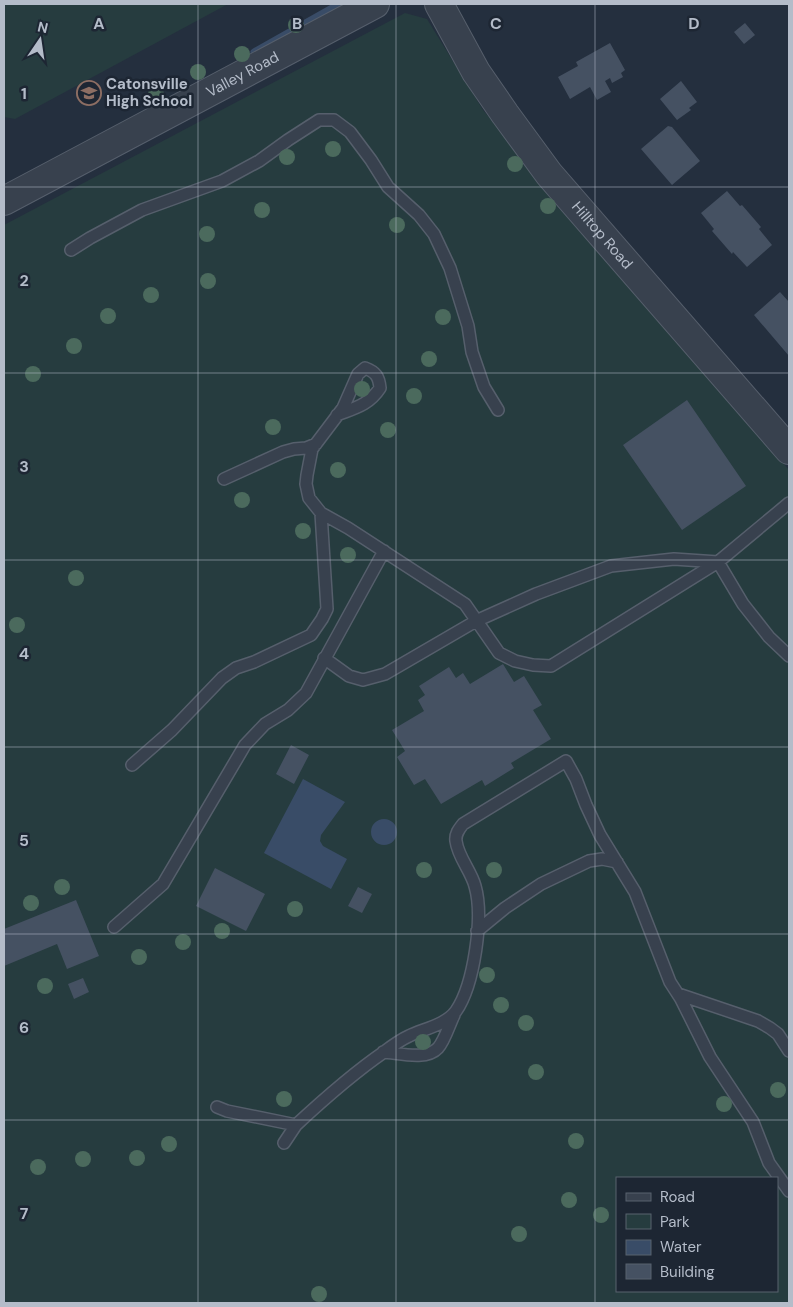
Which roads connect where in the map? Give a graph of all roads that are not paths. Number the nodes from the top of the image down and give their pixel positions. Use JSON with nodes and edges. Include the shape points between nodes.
{"nodes":[{"id":1,"x":375,"y":4,"type":"edge"},
{"id":2,"x":439,"y":4,"type":"edge"},
{"id":3,"x":4,"y":201,"type":"edge"},
{"id":4,"x":71,"y":250,"type":"dead end"},
{"id":5,"x":498,"y":410,"type":"dead end"},
{"id":6,"x":337,"y":415,"type":"dead end"},
{"id":7,"x":316,"y":444,"type":"junction"},
{"id":8,"x":789,"y":450,"type":"edge"},
{"id":9,"x":224,"y":479,"type":"dead end"},
{"id":10,"x":789,"y":503,"type":"edge"},
{"id":11,"x":321,"y":513,"type":"junction"},
{"id":12,"x":384,"y":551,"type":"junction"},
{"id":13,"x":718,"y":562,"type":"junction"},
{"id":14,"x":476,"y":621,"type":"junction"},
{"id":15,"x":789,"y":656,"type":"edge"},
{"id":16,"x":324,"y":658,"type":"junction"},
{"id":17,"x":132,"y":766,"type":"dead end"},
{"id":18,"x":617,"y":862,"type":"junction"},
{"id":19,"x":114,"y":927,"type":"dead end"},
{"id":20,"x":477,"y":932,"type":"junction"},
{"id":21,"x":678,"y":994,"type":"junction"},
{"id":22,"x":455,"y":1013,"type":"junction"},
{"id":23,"x":789,"y":1051,"type":"edge"},
{"id":24,"x":384,"y":1052,"type":"junction"},
{"id":25,"x":217,"y":1107,"type":"dead end"},
{"id":26,"x":296,"y":1125,"type":"junction"},
{"id":27,"x":284,"y":1143,"type":"dead end"},
{"id":28,"x":789,"y":1192,"type":"edge"}],
"edges":[{"from":1,"to":3,"type":"street","name":"Valley Road"},
{"from":2,"to":8,"type":"street","name":"Hilltop Road","via":[[476,72],[549,174]]},
{"from":4,"to":5,"type":"lane","via":[[142,210],[222,181],[259,161],[319,120],[334,120],[350,132],[388,187],[419,215],[434,234],[453,276],[484,388]]},
{"from":6,"to":7,"type":"lane"},
{"from":7,"to":9,"type":"lane","via":[[283,452]]},
{"from":7,"to":11,"type":"lane","via":[[312,449],[306,484],[309,498]]},
{"from":10,"to":13,"type":"lane"},
{"from":11,"to":12,"type":"lane"},
{"from":11,"to":17,"type":"lane","via":[[327,609],[311,635],[236,668],[222,678]]},
{"from":12,"to":14,"type":"lane","via":[[465,604]]},
{"from":12,"to":16,"type":"lane"},
{"from":13,"to":14,"type":"lane","via":[[674,559],[611,566]]},
{"from":13,"to":14,"type":"lane","via":[[551,666],[515,661],[499,653]]},
{"from":13,"to":15,"type":"lane","via":[[743,604]]},
{"from":14,"to":16,"type":"lane","via":[[385,674],[363,680],[349,676]]},
{"from":16,"to":19,"type":"lane","via":[[306,692],[288,710],[265,724],[245,745],[163,884]]},
{"from":18,"to":20,"type":"lane","via":[[589,861],[541,884]]},
{"from":18,"to":20,"type":"lane","via":[[600,835],[566,762],[463,824],[457,832],[456,840],[476,888],[479,904]]},
{"from":18,"to":21,"type":"lane","via":[[635,892],[660,959]]},
{"from":20,"to":22,"type":"lane","via":[[471,975]]},
{"from":21,"to":23,"type":"lane","via":[[758,1021],[778,1034]]},
{"from":21,"to":28,"type":"lane","via":[[710,1057],[753,1122],[769,1163]]},
{"from":22,"to":24,"type":"lane","via":[[401,1039]]},
{"from":22,"to":24,"type":"lane","via":[[438,1048],[430,1054]]},
{"from":24,"to":26,"type":"lane","via":[[348,1078]]},
{"from":25,"to":26,"type":"lane"},
{"from":26,"to":27,"type":"lane"}]}
